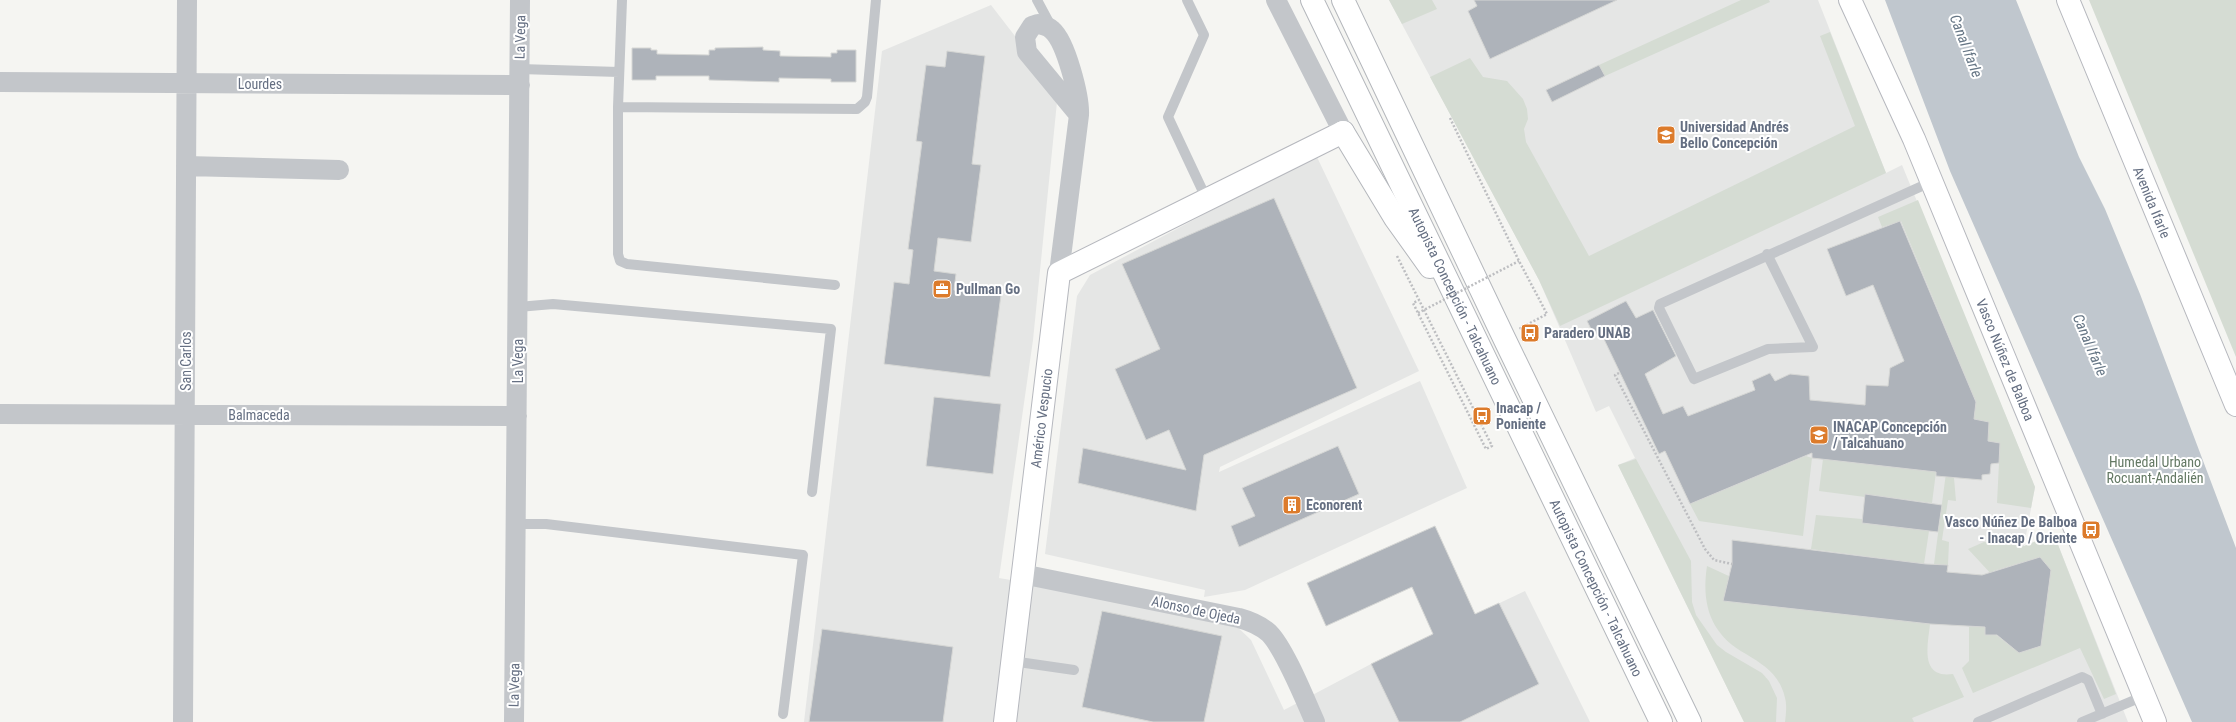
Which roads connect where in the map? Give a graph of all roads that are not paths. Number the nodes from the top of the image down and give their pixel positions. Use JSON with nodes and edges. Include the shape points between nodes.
{"nodes":[{"id":1,"x":187,"y":0,"type":"edge"},
{"id":2,"x":520,"y":0,"type":"edge"},
{"id":3,"x":622,"y":0,"type":"edge"},
{"id":4,"x":876,"y":0,"type":"edge"},
{"id":5,"x":1037,"y":0,"type":"edge"},
{"id":6,"x":1187,"y":0,"type":"edge"},
{"id":7,"x":1276,"y":0,"type":"edge"},
{"id":8,"x":1312,"y":0,"type":"edge"},
{"id":9,"x":1343,"y":0,"type":"edge"},
{"id":10,"x":1850,"y":0,"type":"edge"},
{"id":11,"x":2068,"y":0,"type":"edge"},
{"id":12,"x":1052,"y":30,"type":"junction"},
{"id":13,"x":619,"y":72,"type":"junction"},
{"id":14,"x":520,"y":77,"type":"junction"},
{"id":15,"x":0,"y":82,"type":"edge"},
{"id":16,"x":186,"y":83,"type":"junction"},
{"id":17,"x":618,"y":106,"type":"junction"},
{"id":18,"x":1079,"y":115,"type":"junction"},
{"id":19,"x":1343,"y":132,"type":"junction"},
{"id":20,"x":186,"y":166,"type":"junction"},
{"id":21,"x":339,"y":170,"type":"dead end"},
{"id":22,"x":1931,"y":182,"type":"junction"},
{"id":23,"x":1207,"y":200,"type":"junction"},
{"id":24,"x":1767,"y":254,"type":"junction"},
{"id":25,"x":1059,"y":273,"type":"junction"},
{"id":26,"x":835,"y":285,"type":"dead end"},
{"id":27,"x":1460,"y":305,"type":"junction"},
{"id":28,"x":518,"y":307,"type":"junction"},
{"id":29,"x":2236,"y":405,"type":"edge"},
{"id":30,"x":0,"y":414,"type":"edge"},
{"id":31,"x":185,"y":415,"type":"junction"},
{"id":32,"x":518,"y":416,"type":"junction"},
{"id":33,"x":812,"y":492,"type":"dead end"},
{"id":34,"x":516,"y":524,"type":"junction"},
{"id":35,"x":1022,"y":574,"type":"junction"},
{"id":36,"x":1012,"y":661,"type":"junction"},
{"id":37,"x":1074,"y":670,"type":"dead end"},
{"id":38,"x":2144,"y":696,"type":"junction"},
{"id":39,"x":783,"y":714,"type":"dead end"},
{"id":40,"x":2102,"y":714,"type":"junction"},
{"id":41,"x":183,"y":722,"type":"edge"},
{"id":42,"x":514,"y":722,"type":"edge"},
{"id":43,"x":1005,"y":722,"type":"edge"},
{"id":44,"x":1315,"y":722,"type":"edge"},
{"id":45,"x":1661,"y":722,"type":"edge"},
{"id":46,"x":1690,"y":722,"type":"edge"},
{"id":47,"x":1978,"y":722,"type":"edge"},
{"id":48,"x":2082,"y":722,"type":"edge"},
{"id":49,"x":2155,"y":722,"type":"edge"}],
"edges":[{"from":1,"to":16,"type":"street","name":"San Carlos"},
{"from":2,"to":14,"type":"street","name":"La Vega"},
{"from":3,"to":13,"type":"lane"},
{"from":4,"to":17,"type":"lane","via":[[867,97],[857,109]]},
{"from":5,"to":12,"type":"lane"},
{"from":6,"to":23,"type":"lane","via":[[1204,35],[1168,117]]},
{"from":7,"to":19,"type":"street"},
{"from":8,"to":27,"type":"street","name":"Autopista Concepción - Talcahuano"},
{"from":9,"to":46,"type":"street","name":"Autopista Concepción - Talcahuano"},
{"from":10,"to":22,"type":"street","name":"Vasco Núñez de Balboa"},
{"from":11,"to":29,"type":"street","name":"Avenida Ifarle"},
{"from":12,"to":18,"type":"street","name":"Américo Vespucio","via":[[1058,37],[1077,91]]},
{"from":12,"to":18,"type":"street","via":[[1038,24],[1032,26],[1025,37],[1027,52]]},
{"from":13,"to":14,"type":"lane"},
{"from":13,"to":17,"type":"lane"},
{"from":14,"to":16,"type":"street","name":"Lourdes"},
{"from":14,"to":28,"type":"street","name":"La Vega"},
{"from":15,"to":16,"type":"street","name":"Lourdes"},
{"from":16,"to":20,"type":"street","name":"San Carlos"},
{"from":17,"to":26,"type":"lane","via":[[620,261],[627,264]]},
{"from":18,"to":25,"type":"street","name":"Américo Vespucio"},
{"from":19,"to":23,"type":"street"},
{"from":19,"to":27,"type":"street","via":[[1395,218]]},
{"from":20,"to":21,"type":"street"},
{"from":20,"to":31,"type":"street","name":"San Carlos"},
{"from":22,"to":24,"type":"lane"},
{"from":22,"to":38,"type":"street","name":"Vasco Núñez de Balboa"},
{"from":23,"to":25,"type":"street"},
{"from":24,"to":24,"type":"lane","via":[[1660,304],[1659,308],[1694,379],[1768,349],[1812,347]]},
{"from":25,"to":35,"type":"street","name":"Américo Vespucio"},
{"from":27,"to":45,"type":"street","name":"Autopista Concepción - Talcahuano"},
{"from":28,"to":32,"type":"street","name":"La Vega"},
{"from":28,"to":33,"type":"lane","via":[[553,304],[831,329]]},
{"from":30,"to":31,"type":"street","name":"Balmaceda"},
{"from":31,"to":32,"type":"street","name":"Balmaceda"},
{"from":31,"to":41,"type":"street","name":"San Carlos"},
{"from":32,"to":34,"type":"street","name":"La Vega"},
{"from":34,"to":39,"type":"lane","via":[[546,524],[803,555]]},
{"from":34,"to":42,"type":"street","name":"La Vega"},
{"from":35,"to":36,"type":"street","name":"Américo Vespucio"},
{"from":35,"to":44,"type":"street","name":"Alonso de Ojeda","via":[[1239,618],[1256,624],[1270,634],[1280,648]]},
{"from":36,"to":37,"type":"lane"},
{"from":36,"to":43,"type":"street","name":"Américo Vespucio"},
{"from":38,"to":40,"type":"lane"},
{"from":38,"to":49,"type":"street","name":"Vasco Núñez de Balboa"},
{"from":40,"to":47,"type":"lane","via":[[2088,680],[2082,677]]},
{"from":40,"to":48,"type":"lane"}]}
